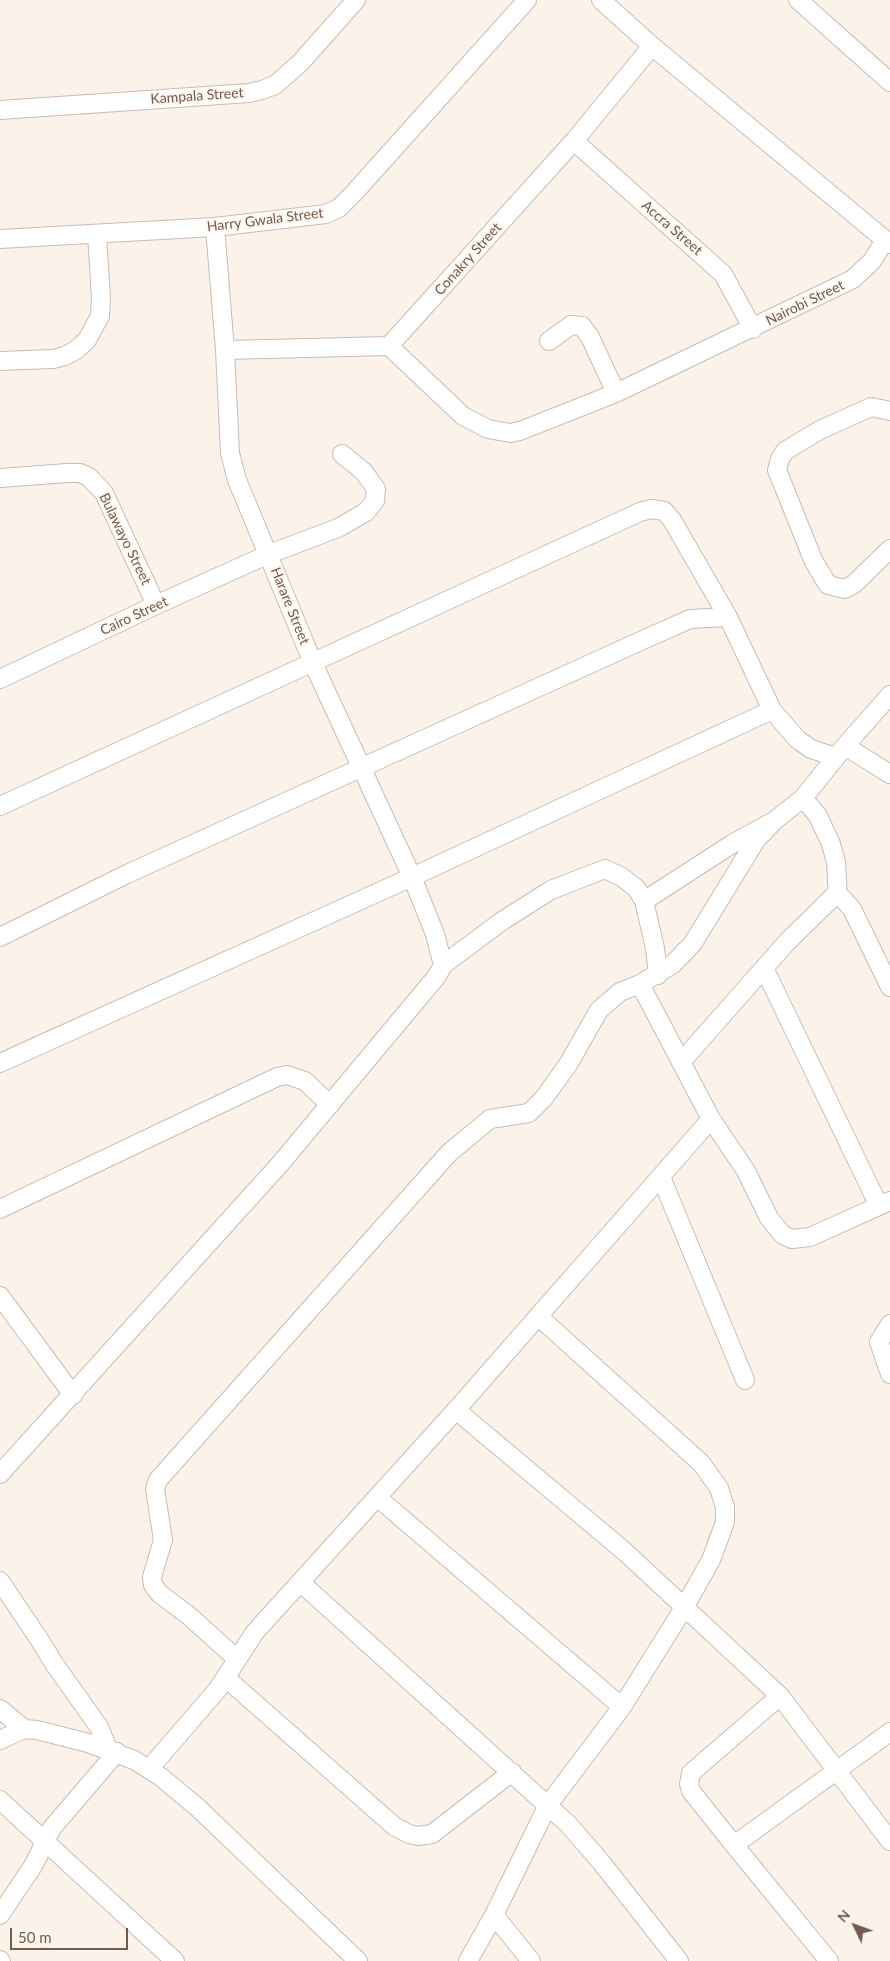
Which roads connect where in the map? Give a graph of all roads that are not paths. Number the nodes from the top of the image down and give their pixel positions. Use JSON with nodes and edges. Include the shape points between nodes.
{"nodes":[{"id":1,"x":356,"y":0,"type":"edge"},
{"id":2,"x":527,"y":0,"type":"edge"},
{"id":3,"x":601,"y":0,"type":"edge"},
{"id":4,"x":798,"y":0,"type":"edge"},
{"id":5,"x":652,"y":46,"type":"junction"},
{"id":6,"x":890,"y":82,"type":"edge"},
{"id":7,"x":0,"y":110,"type":"edge"},
{"id":8,"x":574,"y":141,"type":"junction"},
{"id":9,"x":215,"y":226,"type":"junction"},
{"id":10,"x":97,"y":235,"type":"junction"},
{"id":11,"x":0,"y":239,"type":"edge"},
{"id":12,"x":887,"y":242,"type":"edge"},
{"id":13,"x":753,"y":329,"type":"junction"},
{"id":14,"x":549,"y":341,"type":"dead end"},
{"id":15,"x":389,"y":346,"type":"junction"},
{"id":16,"x":225,"y":350,"type":"junction"},
{"id":17,"x":0,"y":361,"type":"edge"},
{"id":18,"x":616,"y":393,"type":"junction"},
{"id":19,"x":890,"y":411,"type":"edge"},
{"id":20,"x":342,"y":454,"type":"dead end"},
{"id":21,"x":0,"y":478,"type":"edge"},
{"id":22,"x":890,"y":549,"type":"edge"},
{"id":23,"x":269,"y":554,"type":"junction"},
{"id":24,"x":156,"y":605,"type":"junction"},
{"id":25,"x":728,"y":617,"type":"junction"},
{"id":26,"x":313,"y":664,"type":"junction"},
{"id":27,"x":0,"y":679,"type":"edge"},
{"id":28,"x":890,"y":695,"type":"edge"},
{"id":29,"x":772,"y":710,"type":"junction"},
{"id":30,"x":840,"y":751,"type":"junction"},
{"id":31,"x":361,"y":767,"type":"junction"},
{"id":32,"x":890,"y":774,"type":"edge"},
{"id":33,"x":803,"y":798,"type":"junction"},
{"id":34,"x":0,"y":806,"type":"edge"},
{"id":35,"x":774,"y":821,"type":"junction"},
{"id":36,"x":412,"y":877,"type":"junction"},
{"id":37,"x":838,"y":897,"type":"junction"},
{"id":38,"x":644,"y":901,"type":"junction"},
{"id":39,"x":0,"y":936,"type":"edge"},
{"id":40,"x":443,"y":965,"type":"junction"},
{"id":41,"x":764,"y":968,"type":"junction"},
{"id":42,"x":658,"y":975,"type":"junction"},
{"id":43,"x":640,"y":984,"type":"junction"},
{"id":44,"x":890,"y":987,"type":"edge"},
{"id":45,"x":682,"y":1061,"type":"junction"},
{"id":46,"x":0,"y":1063,"type":"edge"},
{"id":47,"x":330,"y":1105,"type":"junction"},
{"id":48,"x":712,"y":1119,"type":"junction"},
{"id":49,"x":661,"y":1177,"type":"junction"},
{"id":50,"x":885,"y":1204,"type":"edge"},
{"id":51,"x":0,"y":1209,"type":"edge"},
{"id":52,"x":0,"y":1296,"type":"edge"},
{"id":53,"x":538,"y":1316,"type":"junction"},
{"id":54,"x":890,"y":1324,"type":"edge"},
{"id":55,"x":890,"y":1374,"type":"edge"},
{"id":56,"x":745,"y":1380,"type":"dead end"},
{"id":57,"x":74,"y":1396,"type":"junction"},
{"id":58,"x":456,"y":1410,"type":"junction"},
{"id":59,"x":0,"y":1474,"type":"edge"},
{"id":60,"x":377,"y":1497,"type":"junction"},
{"id":61,"x":0,"y":1581,"type":"edge"},
{"id":62,"x":300,"y":1582,"type":"junction"},
{"id":63,"x":685,"y":1606,"type":"junction"},
{"id":64,"x":237,"y":1659,"type":"junction"},
{"id":65,"x":226,"y":1678,"type":"junction"},
{"id":66,"x":780,"y":1696,"type":"junction"},
{"id":67,"x":622,"y":1707,"type":"junction"},
{"id":68,"x":0,"y":1709,"type":"edge"},
{"id":69,"x":24,"y":1730,"type":"junction"},
{"id":70,"x":890,"y":1732,"type":"edge"},
{"id":71,"x":0,"y":1740,"type":"edge"},
{"id":72,"x":113,"y":1751,"type":"junction"},
{"id":73,"x":149,"y":1769,"type":"junction"},
{"id":74,"x":837,"y":1770,"type":"junction"},
{"id":75,"x":512,"y":1772,"type":"junction"},
{"id":76,"x":0,"y":1800,"type":"edge"},
{"id":77,"x":548,"y":1805,"type":"junction"},
{"id":78,"x":44,"y":1841,"type":"junction"},
{"id":79,"x":890,"y":1841,"type":"edge"},
{"id":80,"x":734,"y":1845,"type":"junction"},
{"id":81,"x":494,"y":1915,"type":"junction"},
{"id":82,"x":0,"y":1916,"type":"edge"},
{"id":83,"x":175,"y":1961,"type":"edge"},
{"id":84,"x":358,"y":1961,"type":"edge"},
{"id":85,"x":468,"y":1961,"type":"edge"},
{"id":86,"x":531,"y":1961,"type":"edge"},
{"id":87,"x":679,"y":1961,"type":"edge"},
{"id":88,"x":829,"y":1961,"type":"edge"}],
"edges":[{"from":1,"to":7,"type":"street","name":"Kampala Street","via":[[300,63],[275,85],[262,90]]},
{"from":2,"to":9,"type":"street","name":"Harry Gwala Street","via":[[339,208],[310,218]]},
{"from":3,"to":5,"type":"street","name":"Nairobi Street"},
{"from":4,"to":6,"type":"street"},
{"from":5,"to":8,"type":"street","name":"Conakry Street"},
{"from":5,"to":12,"type":"street","name":"Nairobi Street"},
{"from":8,"to":13,"type":"street","name":"Accra Street","via":[[723,274]]},
{"from":8,"to":15,"type":"street","name":"Conakry Street"},
{"from":9,"to":10,"type":"street","name":"Harry Gwala Street"},
{"from":9,"to":16,"type":"street","name":"Harare Street"},
{"from":10,"to":11,"type":"street","name":"Harry Gwala Street"},
{"from":10,"to":17,"type":"street","via":[[100,316],[87,340],[76,350],[53,359]]},
{"from":12,"to":13,"type":"street","name":"Nairobi Street","via":[[853,279]]},
{"from":13,"to":18,"type":"street","name":"Nairobi Street"},
{"from":14,"to":18,"type":"street","via":[[571,326],[582,326]]},
{"from":15,"to":16,"type":"street"},
{"from":15,"to":18,"type":"street","name":"Nairobi Street","via":[[463,416],[500,432],[520,431]]},
{"from":16,"to":23,"type":"street","name":"Harare Street","via":[[230,453],[237,480]]},
{"from":19,"to":22,"type":"street","via":[[871,407],[861,410],[785,451],[777,470],[814,562],[828,584],[845,589],[854,584]]},
{"from":20,"to":23,"type":"street","name":"Cairo Street","via":[[371,479],[376,489],[375,501],[366,512],[346,524]]},
{"from":21,"to":24,"type":"street","name":"Bulawayo Street","via":[[67,473],[89,477],[104,493]]},
{"from":23,"to":24,"type":"street","name":"Cairo Street"},
{"from":23,"to":26,"type":"street","name":"Harare Street"},
{"from":24,"to":27,"type":"street","name":"Cairo Street"},
{"from":25,"to":26,"type":"street","via":[[669,515],[651,509]]},
{"from":25,"to":29,"type":"street"},
{"from":25,"to":31,"type":"street","via":[[690,619]]},
{"from":26,"to":31,"type":"street","name":"Harare Street"},
{"from":26,"to":34,"type":"street"},
{"from":28,"to":30,"type":"street"},
{"from":29,"to":30,"type":"street","via":[[797,739],[811,749]]},
{"from":29,"to":36,"type":"street"},
{"from":30,"to":32,"type":"street"},
{"from":30,"to":33,"type":"street"},
{"from":31,"to":36,"type":"street","name":"Harare Street"},
{"from":31,"to":39,"type":"street","via":[[126,874]]},
{"from":33,"to":35,"type":"street"},
{"from":33,"to":37,"type":"street","via":[[818,816],[831,844],[836,862]]},
{"from":35,"to":38,"type":"street"},
{"from":35,"to":42,"type":"street","via":[[744,857],[692,943]]},
{"from":36,"to":40,"type":"street","name":"Harare Street","via":[[435,934]]},
{"from":36,"to":46,"type":"street"},
{"from":37,"to":41,"type":"street","via":[[826,901]]},
{"from":37,"to":44,"type":"street","via":[[846,900],[856,915]]},
{"from":38,"to":40,"type":"street","via":[[637,889],[605,869],[543,895]]},
{"from":38,"to":42,"type":"street"},
{"from":40,"to":47,"type":"street"},
{"from":41,"to":45,"type":"street"},
{"from":41,"to":50,"type":"street"},
{"from":42,"to":43,"type":"street"},
{"from":43,"to":45,"type":"street"},
{"from":43,"to":64,"type":"street","via":[[620,992],[599,1010],[569,1063],[529,1113],[490,1119],[449,1153],[158,1480],[155,1489],[163,1540],[152,1577],[154,1586]]},
{"from":45,"to":48,"type":"street"},
{"from":47,"to":51,"type":"street","via":[[305,1081],[286,1075],[277,1077]]},
{"from":47,"to":57,"type":"street"},
{"from":48,"to":49,"type":"street"},
{"from":48,"to":50,"type":"street","via":[[746,1171],[769,1218],[788,1237],[810,1237]]},
{"from":49,"to":53,"type":"street"},
{"from":49,"to":56,"type":"street"},
{"from":52,"to":57,"type":"street"},
{"from":53,"to":58,"type":"street"},
{"from":53,"to":63,"type":"street","via":[[684,1447],[719,1488],[725,1514],[721,1537]]},
{"from":54,"to":55,"type":"street","via":[[879,1342]]},
{"from":57,"to":59,"type":"street"},
{"from":58,"to":60,"type":"street"},
{"from":58,"to":63,"type":"street"},
{"from":60,"to":62,"type":"street"},
{"from":60,"to":67,"type":"street"},
{"from":61,"to":72,"type":"street"},
{"from":62,"to":64,"type":"street","via":[[255,1632]]},
{"from":62,"to":75,"type":"street"},
{"from":63,"to":66,"type":"street"},
{"from":63,"to":67,"type":"street"},
{"from":64,"to":65,"type":"street"},
{"from":65,"to":73,"type":"street"},
{"from":65,"to":75,"type":"street","via":[[394,1826],[409,1834],[432,1834]]},
{"from":66,"to":74,"type":"street"},
{"from":66,"to":80,"type":"street","via":[[698,1767],[689,1779],[691,1791]]},
{"from":67,"to":77,"type":"street"},
{"from":68,"to":69,"type":"street"},
{"from":69,"to":71,"type":"street"},
{"from":69,"to":72,"type":"street","via":[[46,1731]]},
{"from":70,"to":74,"type":"street"},
{"from":72,"to":73,"type":"street"},
{"from":72,"to":78,"type":"street"},
{"from":73,"to":84,"type":"street","via":[[197,1807]]},
{"from":74,"to":79,"type":"street"},
{"from":74,"to":80,"type":"street"},
{"from":75,"to":77,"type":"street"},
{"from":76,"to":78,"type":"street"},
{"from":77,"to":81,"type":"street"},
{"from":77,"to":87,"type":"street","via":[[589,1848]]},
{"from":78,"to":82,"type":"street","via":[[33,1866]]},
{"from":78,"to":83,"type":"street"},
{"from":80,"to":88,"type":"street"},
{"from":81,"to":85,"type":"street"},
{"from":81,"to":86,"type":"street"}]}
